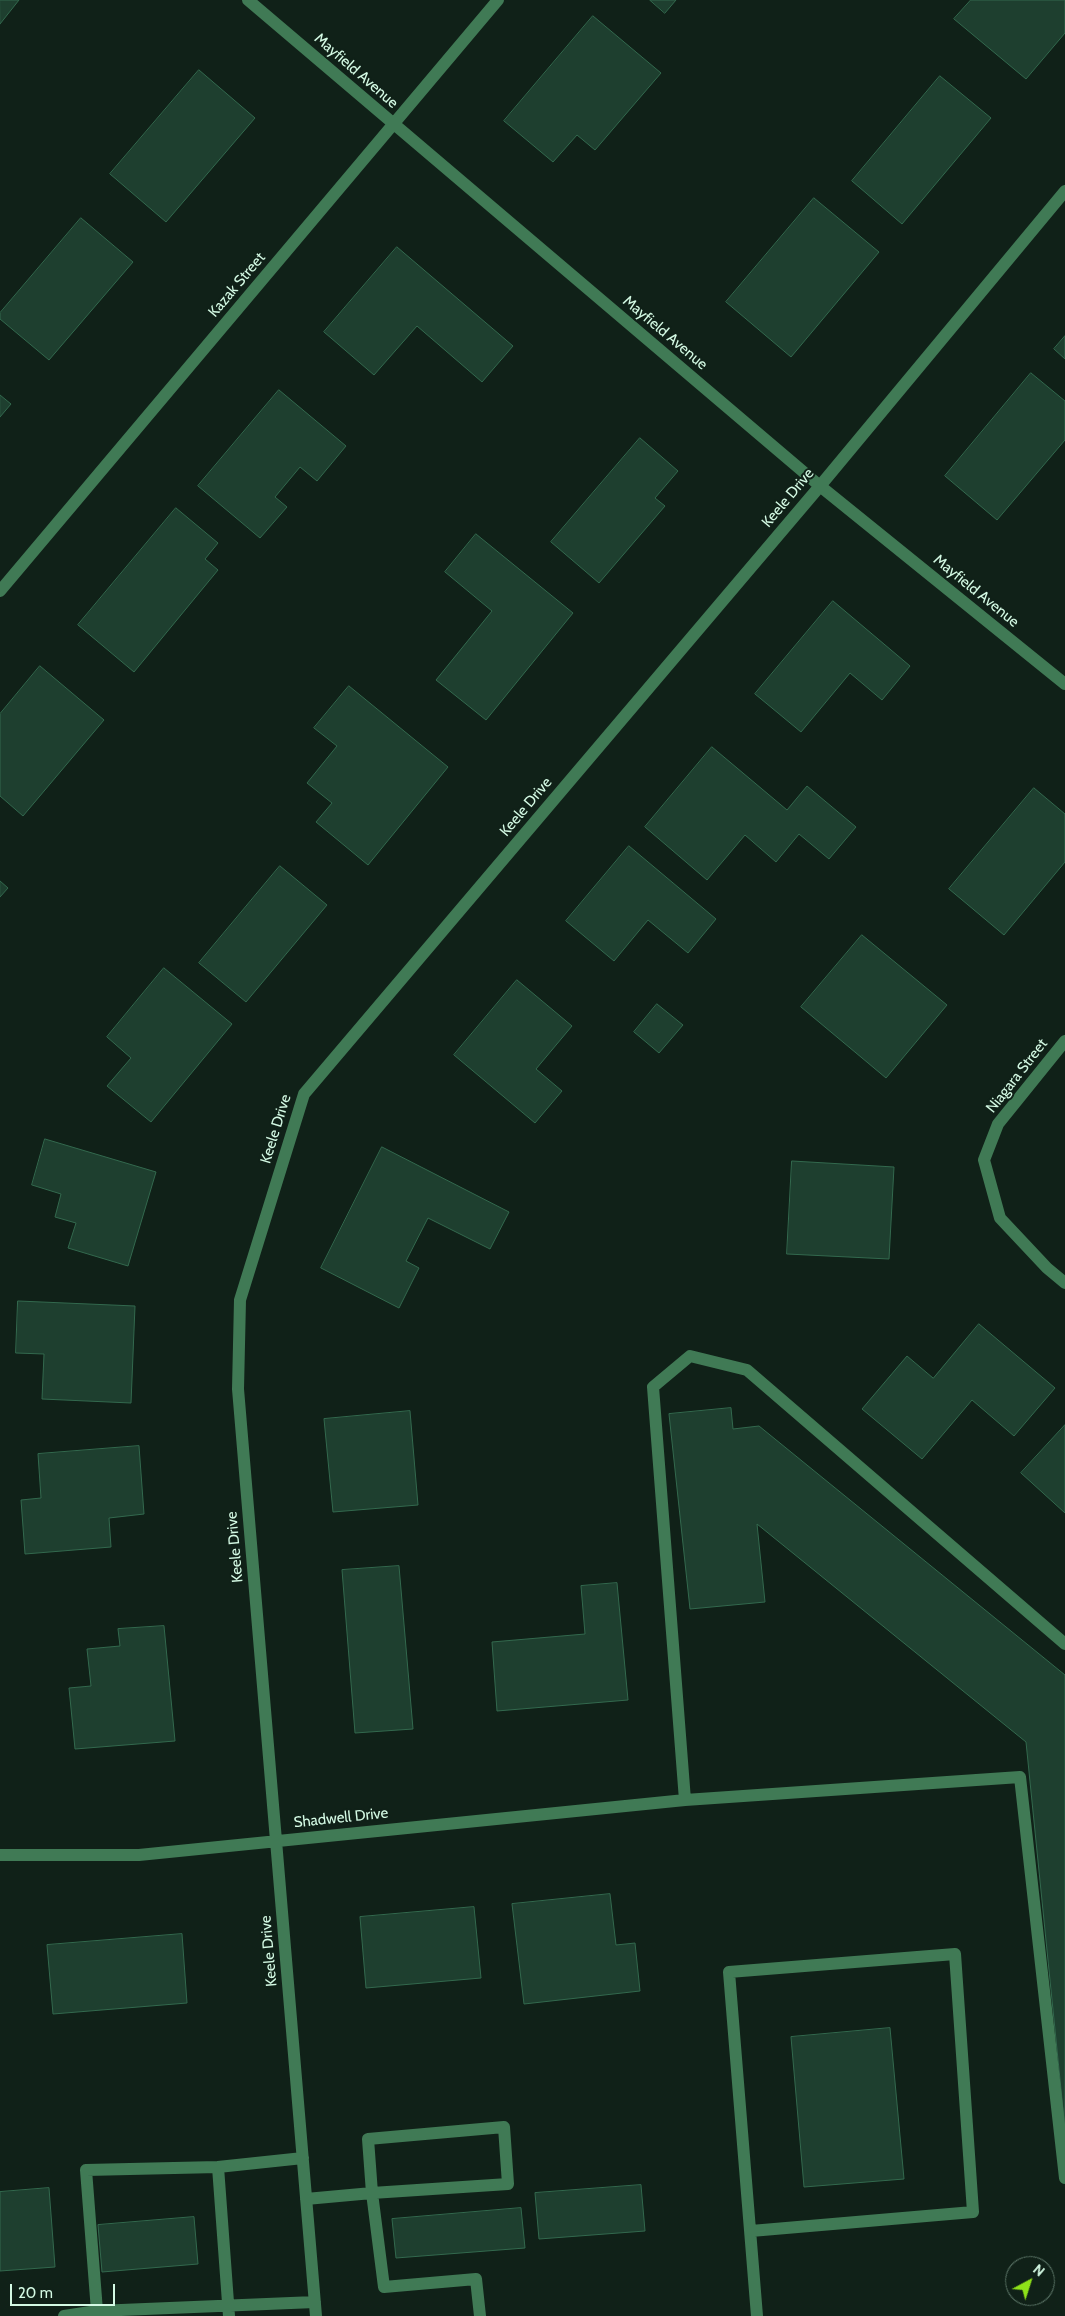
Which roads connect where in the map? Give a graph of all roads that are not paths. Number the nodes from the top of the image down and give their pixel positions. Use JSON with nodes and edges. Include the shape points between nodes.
{"nodes":[{"id":1,"x":248,"y":0,"type":"edge"},
{"id":2,"x":498,"y":0,"type":"edge"},
{"id":3,"x":394,"y":125,"type":"junction"},
{"id":4,"x":1065,"y":191,"type":"edge"},
{"id":5,"x":820,"y":486,"type":"junction"},
{"id":6,"x":0,"y":591,"type":"edge"},
{"id":7,"x":1065,"y":684,"type":"edge"},
{"id":8,"x":1065,"y":1041,"type":"edge"},
{"id":9,"x":1065,"y":1283,"type":"edge"},
{"id":10,"x":1065,"y":1644,"type":"edge"},
{"id":11,"x":685,"y":1800,"type":"junction"},
{"id":12,"x":276,"y":1841,"type":"junction"},
{"id":13,"x":0,"y":1855,"type":"edge"},
{"id":14,"x":303,"y":2158,"type":"junction"},
{"id":15,"x":218,"y":2167,"type":"junction"},
{"id":16,"x":1065,"y":2178,"type":"edge"},
{"id":17,"x":372,"y":2193,"type":"junction"},
{"id":18,"x":306,"y":2199,"type":"junction"},
{"id":19,"x":750,"y":2232,"type":"junction"},
{"id":20,"x":315,"y":2302,"type":"junction"},
{"id":21,"x":229,"y":2311,"type":"edge"},
{"id":22,"x":97,"y":2313,"type":"edge"},
{"id":23,"x":64,"y":2316,"type":"edge"},
{"id":24,"x":316,"y":2316,"type":"edge"},
{"id":25,"x":480,"y":2316,"type":"edge"},
{"id":26,"x":757,"y":2316,"type":"edge"}],
"edges":[{"from":1,"to":3,"type":"street","name":"Mayfield Avenue"},
{"from":2,"to":3,"type":"street","name":"Kazak Street"},
{"from":3,"to":5,"type":"street","name":"Mayfield Avenue"},
{"from":3,"to":6,"type":"street","name":"Kazak Street"},
{"from":4,"to":5,"type":"street","name":"Keele Drive"},
{"from":5,"to":7,"type":"street","name":"Mayfield Avenue"},
{"from":5,"to":12,"type":"street","name":"Keele Drive","via":[[304,1094],[240,1300],[238,1389]]},
{"from":8,"to":9,"type":"street","name":"Niagara Street","via":[[998,1124],[984,1160],[1000,1218]]},
{"from":10,"to":11,"type":"street","via":[[747,1370],[690,1356],[653,1387]]},
{"from":11,"to":12,"type":"street","name":"Shadwell Drive"},
{"from":11,"to":16,"type":"street","name":"Shadwell Drive","via":[[1020,1777]]},
{"from":12,"to":13,"type":"street","name":"Shadwell Drive","via":[[139,1855]]},
{"from":12,"to":14,"type":"street","name":"Keele Drive"},
{"from":14,"to":15,"type":"street"},
{"from":14,"to":18,"type":"street","name":"Keele Drive"},
{"from":15,"to":21,"type":"street"},
{"from":15,"to":22,"type":"street","via":[[86,2170]]},
{"from":17,"to":17,"type":"street","via":[[368,2139],[504,2127],[508,2184]]},
{"from":17,"to":18,"type":"street"},
{"from":17,"to":25,"type":"street","via":[[384,2287],[476,2279]]},
{"from":18,"to":20,"type":"street","name":"Keele Drive"},
{"from":19,"to":19,"type":"street","via":[[730,1972],[955,1954],[974,2212]]},
{"from":19,"to":26,"type":"street"},
{"from":20,"to":21,"type":"street"},
{"from":20,"to":24,"type":"street","name":"Keele Drive"},
{"from":21,"to":22,"type":"street"},
{"from":22,"to":23,"type":"street"}]}
